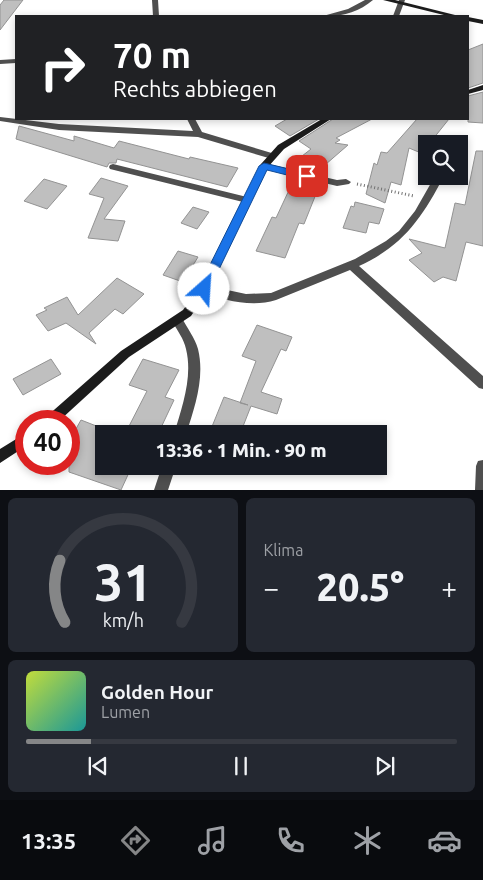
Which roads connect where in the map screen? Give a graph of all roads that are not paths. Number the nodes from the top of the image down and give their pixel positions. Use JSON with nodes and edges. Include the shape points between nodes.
{"nodes":[{"id":1,"x":155,"y":0,"type":"edge"},
{"id":2,"x":370,"y":0,"type":"edge"},
{"id":3,"x":386,"y":0,"type":"edge"},
{"id":4,"x":401,"y":2,"type":"edge"},
{"id":5,"x":156,"y":15,"type":"edge"},
{"id":6,"x":331,"y":15,"type":"edge"},
{"id":7,"x":396,"y":15,"type":"edge"},
{"id":8,"x":452,"y":15,"type":"edge"},
{"id":9,"x":469,"y":19,"type":"edge"},
{"id":10,"x":483,"y":22,"type":"edge"},
{"id":11,"x":15,"y":61,"type":"edge"},
{"id":12,"x":0,"y":62,"type":"edge"},
{"id":13,"x":483,"y":87,"type":"edge"},
{"id":14,"x":469,"y":92,"type":"edge"},
{"id":15,"x":0,"y":119,"type":"edge"},
{"id":16,"x":192,"y":120,"type":"edge"},
{"id":17,"x":325,"y":120,"type":"edge"},
{"id":18,"x":199,"y":134,"type":"junction"},
{"id":19,"x":272,"y":156,"type":"junction"},
{"id":20,"x":113,"y":166,"type":"dead end"},
{"id":21,"x":264,"y":166,"type":"junction"},
{"id":22,"x":346,"y":182,"type":"road end"},
{"id":23,"x":435,"y":185,"type":"edge"},
{"id":24,"x":247,"y":200,"type":"junction"},
{"id":25,"x":351,"y":265,"type":"junction"},
{"id":26,"x":204,"y":289,"type":"junction"},
{"id":27,"x":178,"y":321,"type":"junction"},
{"id":28,"x":483,"y":384,"type":"edge"},
{"id":29,"x":62,"y":410,"type":"edge"},
{"id":30,"x":183,"y":425,"type":"edge"},
{"id":31,"x":15,"y":446,"type":"edge"},
{"id":32,"x":0,"y":456,"type":"edge"},
{"id":33,"x":483,"y":466,"type":"edge"},
{"id":34,"x":166,"y":475,"type":"edge"},
{"id":35,"x":161,"y":490,"type":"edge"},
{"id":36,"x":482,"y":490,"type":"edge"}],
"edges":[{"from":1,"to":5,"type":"street"},
{"from":2,"to":6,"type":"street","via":[[350,11]]},
{"from":3,"to":4,"type":"street"},
{"from":4,"to":7,"type":"street"},
{"from":4,"to":8,"type":"street"},
{"from":9,"to":10,"type":"street"},
{"from":11,"to":12,"type":"street"},
{"from":13,"to":14,"type":"street"},
{"from":15,"to":18,"type":"street","via":[[59,127]]},
{"from":16,"to":18,"type":"street"},
{"from":17,"to":19,"type":"street"},
{"from":18,"to":19,"type":"street"},
{"from":19,"to":21,"type":"street"},
{"from":20,"to":24,"type":"street"},
{"from":21,"to":22,"type":"street","via":[[337,183]]},
{"from":21,"to":24,"type":"street"},
{"from":23,"to":25,"type":"street","via":[[400,235],[374,254]]},
{"from":24,"to":26,"type":"street"},
{"from":25,"to":26,"type":"street","via":[[258,300],[242,300]]},
{"from":25,"to":28,"type":"street"},
{"from":26,"to":27,"type":"street"},
{"from":27,"to":29,"type":"street","via":[[125,354]]},
{"from":27,"to":30,"type":"street","via":[[192,349],[194,376]]},
{"from":31,"to":32,"type":"street"},
{"from":33,"to":36,"type":"street"},
{"from":34,"to":35,"type":"street"}]}
